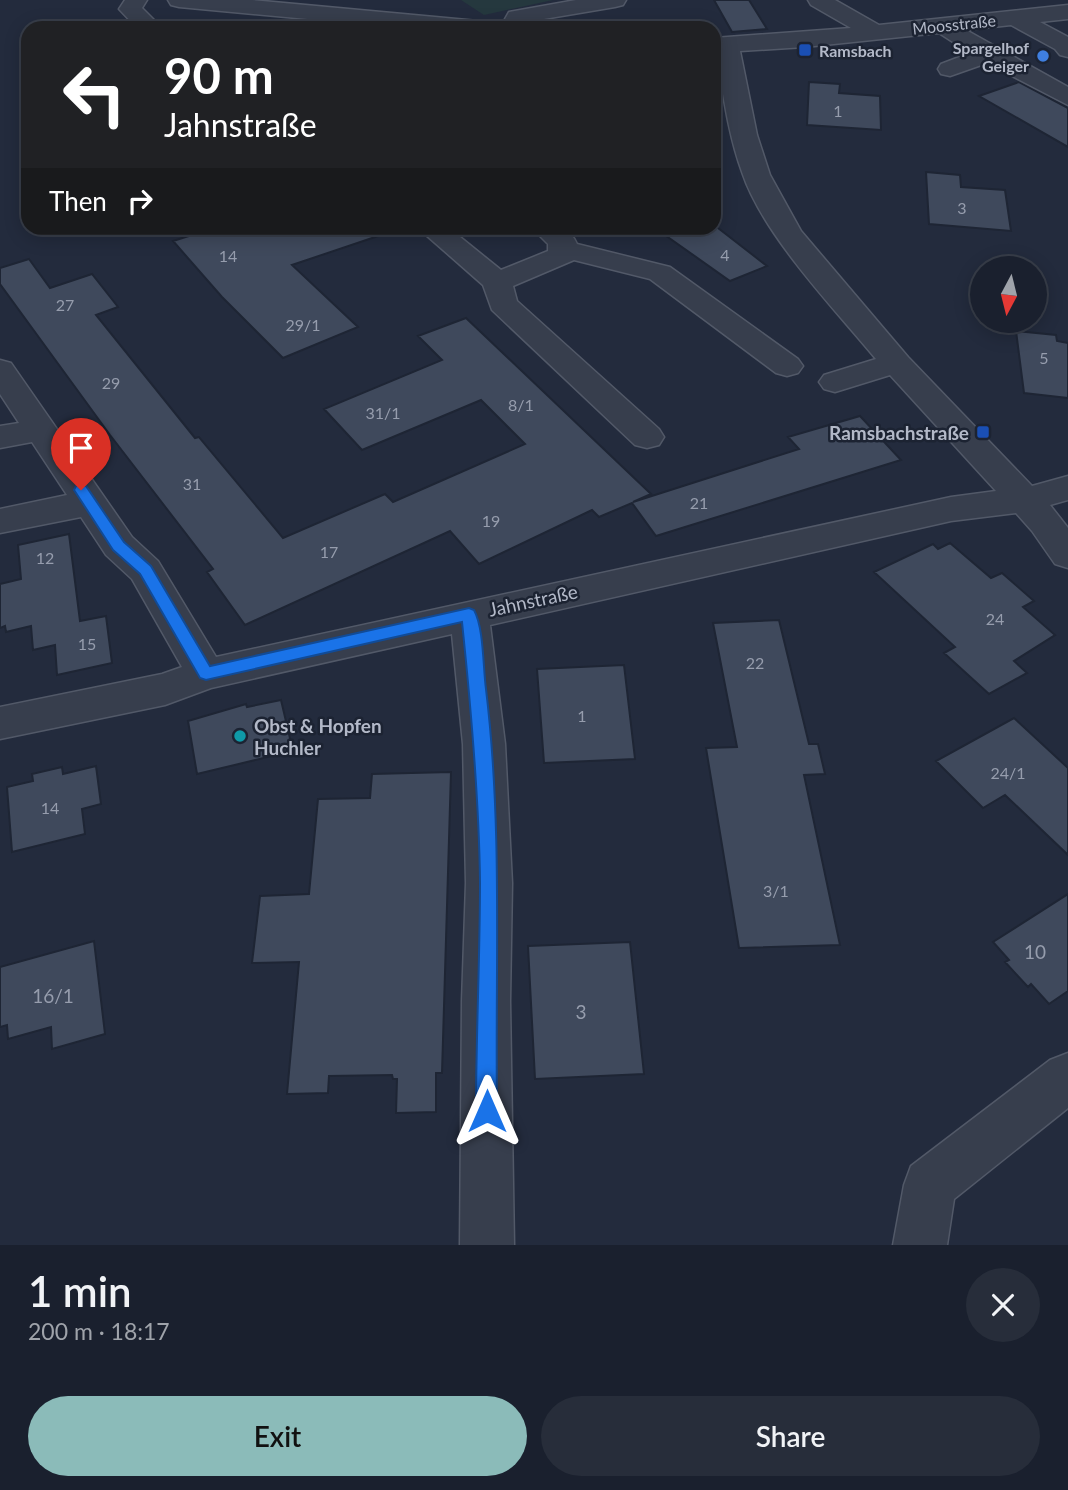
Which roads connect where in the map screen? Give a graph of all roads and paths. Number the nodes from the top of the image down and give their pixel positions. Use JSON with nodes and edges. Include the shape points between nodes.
{"nodes":[{"id":1,"x":136,"y":0,"type":"edge"},
{"id":2,"x":179,"y":0,"type":"edge"},
{"id":3,"x":615,"y":0,"type":"edge"},
{"id":4,"x":820,"y":0,"type":"edge"},
{"id":5,"x":1068,"y":12,"type":"edge"},
{"id":6,"x":265,"y":18,"type":"edge"},
{"id":7,"x":1015,"y":18,"type":"junction"},
{"id":8,"x":143,"y":21,"type":"edge"},
{"id":9,"x":329,"y":21,"type":"edge"},
{"id":10,"x":515,"y":21,"type":"edge"},
{"id":11,"x":944,"y":26,"type":"junction"},
{"id":12,"x":876,"y":33,"type":"junction"},
{"id":13,"x":721,"y":45,"type":"edge"},
{"id":14,"x":1066,"y":45,"type":"edge"},
{"id":15,"x":721,"y":49,"type":"edge"},
{"id":16,"x":988,"y":54,"type":"junction"},
{"id":17,"x":950,"y":69,"type":"dead end"},
{"id":18,"x":1068,"y":97,"type":"edge"},
{"id":19,"x":440,"y":235,"type":"edge"},
{"id":20,"x":554,"y":238,"type":"edge"},
{"id":21,"x":497,"y":282,"type":"junction"},
{"id":22,"x":897,"y":364,"type":"junction"},
{"id":23,"x":787,"y":366,"type":"dead end"},
{"id":24,"x":0,"y":370,"type":"edge"},
{"id":25,"x":835,"y":382,"type":"dead end"},
{"id":26,"x":40,"y":430,"type":"junction"},
{"id":27,"x":0,"y":437,"type":"edge"},
{"id":28,"x":647,"y":437,"type":"dead end"},
{"id":29,"x":1068,"y":488,"type":"edge"},
{"id":30,"x":1025,"y":500,"type":"junction"},
{"id":31,"x":90,"y":503,"type":"junction"},
{"id":32,"x":0,"y":521,"type":"edge"},
{"id":33,"x":1068,"y":555,"type":"edge"},
{"id":34,"x":469,"y":614,"type":"junction"},
{"id":35,"x":206,"y":674,"type":"junction"},
{"id":36,"x":0,"y":723,"type":"edge"},
{"id":37,"x":1068,"y":1077,"type":"edge"},
{"id":38,"x":487,"y":1245,"type":"edge"},
{"id":39,"x":920,"y":1245,"type":"edge"}],
"edges":[{"from":1,"to":8,"type":"street","via":[[131,9]]},
{"from":2,"to":6,"type":"street"},
{"from":3,"to":10,"type":"street","via":[[517,17]]},
{"from":4,"to":12,"type":"street"},
{"from":5,"to":7,"type":"street","name":"Moosstraße"},
{"from":6,"to":9,"type":"street"},
{"from":7,"to":11,"type":"street","name":"Moosstraße"},
{"from":7,"to":14,"type":"street"},
{"from":11,"to":12,"type":"street","name":"Moosstraße"},
{"from":11,"to":16,"type":"street"},
{"from":12,"to":13,"type":"street","name":"Moosstraße"},
{"from":15,"to":22,"type":"street","via":[[756,175],[771,204],[806,258]]},
{"from":16,"to":17,"type":"street"},
{"from":16,"to":18,"type":"street"},
{"from":19,"to":21,"type":"street"},
{"from":20,"to":21,"type":"street","via":[[563,256]]},
{"from":20,"to":23,"type":"street","via":[[660,273]]},
{"from":21,"to":28,"type":"street","via":[[503,304]]},
{"from":22,"to":25,"type":"street"},
{"from":22,"to":30,"type":"street"},
{"from":24,"to":26,"type":"street"},
{"from":26,"to":27,"type":"street"},
{"from":26,"to":31,"type":"street"},
{"from":29,"to":30,"type":"street","name":"Jahnstraße"},
{"from":30,"to":33,"type":"street"},
{"from":30,"to":34,"type":"street","name":"Jahnstraße","via":[[951,509]]},
{"from":31,"to":32,"type":"street"},
{"from":31,"to":35,"type":"street","via":[[119,546],[145,570]]},
{"from":34,"to":35,"type":"street","name":"Jahnstraße"},
{"from":34,"to":38,"type":"street","via":[[484,744],[489,883]]},
{"from":35,"to":36,"type":"street","name":"Jahnstraße","via":[[165,690]]},
{"from":37,"to":39,"type":"street","via":[[930,1185]]}]}
